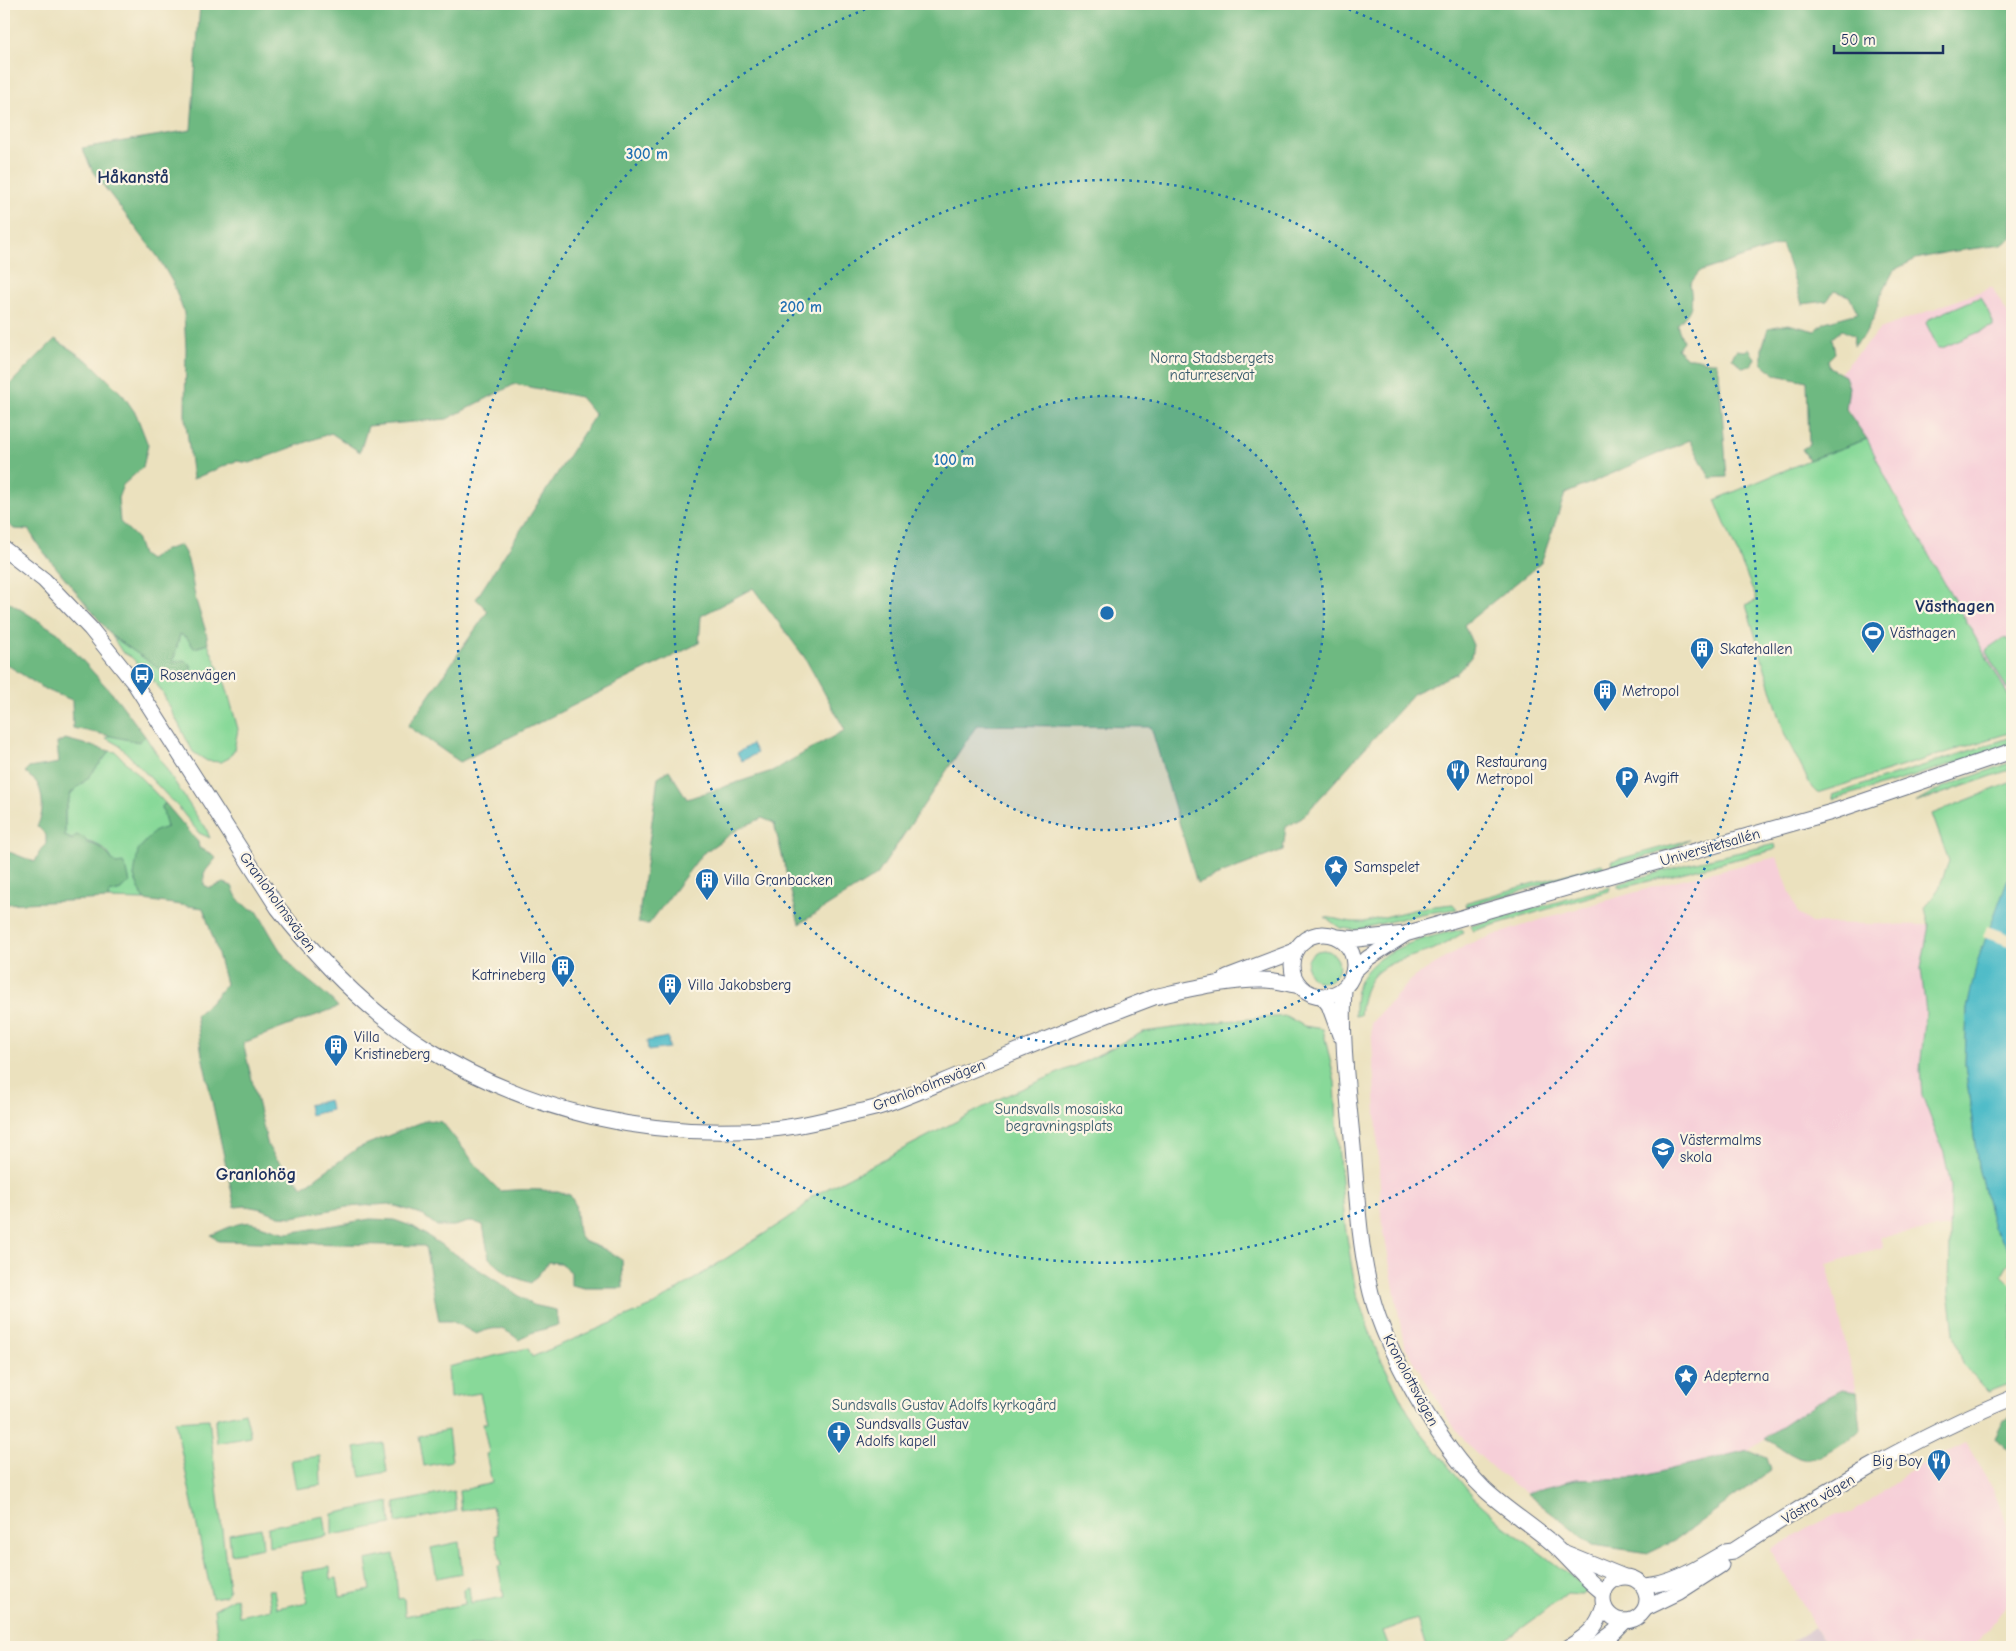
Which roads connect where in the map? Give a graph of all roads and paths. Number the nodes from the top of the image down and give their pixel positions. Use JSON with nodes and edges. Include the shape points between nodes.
{"nodes":[{"id":1,"x":4,"y":549,"type":"edge"},
{"id":2,"x":2012,"y":751,"type":"edge"},
{"id":3,"x":1405,"y":934,"type":"junction"},
{"id":4,"x":1337,"y":937,"type":"junction"},
{"id":5,"x":1295,"y":951,"type":"junction"},
{"id":6,"x":1354,"y":972,"type":"junction"},
{"id":7,"x":1300,"y":986,"type":"junction"},
{"id":8,"x":1196,"y":988,"type":"junction"},
{"id":9,"x":1344,"y":988,"type":"junction"},
{"id":10,"x":1322,"y":996,"type":"junction"},
{"id":11,"x":1342,"y":1042,"type":"junction"},
{"id":12,"x":2012,"y":1398,"type":"edge"},
{"id":13,"x":1559,"y":1550,"type":"junction"},
{"id":14,"x":1733,"y":1551,"type":"junction"},
{"id":15,"x":1622,"y":1576,"type":"junction"},
{"id":16,"x":1644,"y":1586,"type":"junction"},
{"id":17,"x":1604,"y":1599,"type":"junction"},
{"id":18,"x":1646,"y":1608,"type":"junction"},
{"id":19,"x":1625,"y":1621,"type":"junction"},
{"id":20,"x":1569,"y":1647,"type":"edge"},
{"id":21,"x":1594,"y":1647,"type":"edge"}],
"edges":[{"from":1,"to":8,"type":"street","name":"Granloholmsvägen","via":[[44,580],[135,684],[278,908],[330,970],[379,1014],[424,1047],[457,1066],[528,1097],[571,1112],[636,1126],[689,1131],[774,1129],[882,1106],[1154,997]]},
{"from":2,"to":3,"type":"street","name":"Universitetsallén","via":[[1841,809]]},
{"from":3,"to":4,"type":"street","name":"Universitetsallén"},
{"from":3,"to":6,"type":"street","name":"Universitetsallén","via":[[1368,958]]},
{"from":4,"to":5,"type":"street","via":[[1316,935],[1306,939]]},
{"from":4,"to":6,"type":"street","via":[[1350,950]]},
{"from":5,"to":7,"type":"street","via":[[1293,974]]},
{"from":5,"to":8,"type":"street","name":"Granloholmsvägen"},
{"from":6,"to":9,"type":"street"},
{"from":7,"to":8,"type":"street","name":"Granloholmsvägen","via":[[1267,980]]},
{"from":7,"to":10,"type":"street","via":[[1309,993]]},
{"from":9,"to":10,"type":"street"},
{"from":9,"to":11,"type":"street","name":"Kronolottsvägen"},
{"from":10,"to":11,"type":"street","name":"Kronolottsvägen","via":[[1329,1005]]},
{"from":11,"to":13,"type":"street","name":"Kronolottsvägen","via":[[1360,1229],[1371,1294],[1389,1344],[1436,1426],[1483,1488]]},
{"from":12,"to":14,"type":"street","name":"Västra vägen","via":[[1932,1434]]},
{"from":13,"to":15,"type":"street","name":"Kronolottsvägen"},
{"from":13,"to":17,"type":"street","name":"Kronolottsvägen"},
{"from":14,"to":16,"type":"street","name":"Västra vägen","via":[[1725,1552],[1674,1580]]},
{"from":14,"to":18,"type":"street","name":"Västra vägen","via":[[1729,1560],[1679,1592]]},
{"from":15,"to":16,"type":"street","via":[[1637,1579]]},
{"from":15,"to":17,"type":"street","via":[[1612,1581]]},
{"from":16,"to":18,"type":"street","via":[[1648,1596]]},
{"from":17,"to":19,"type":"street","via":[[1613,1617]]},
{"from":17,"to":20,"type":"street","via":[[1596,1626]]},
{"from":18,"to":19,"type":"street","via":[[1637,1618]]},
{"from":19,"to":21,"type":"street"}]}
